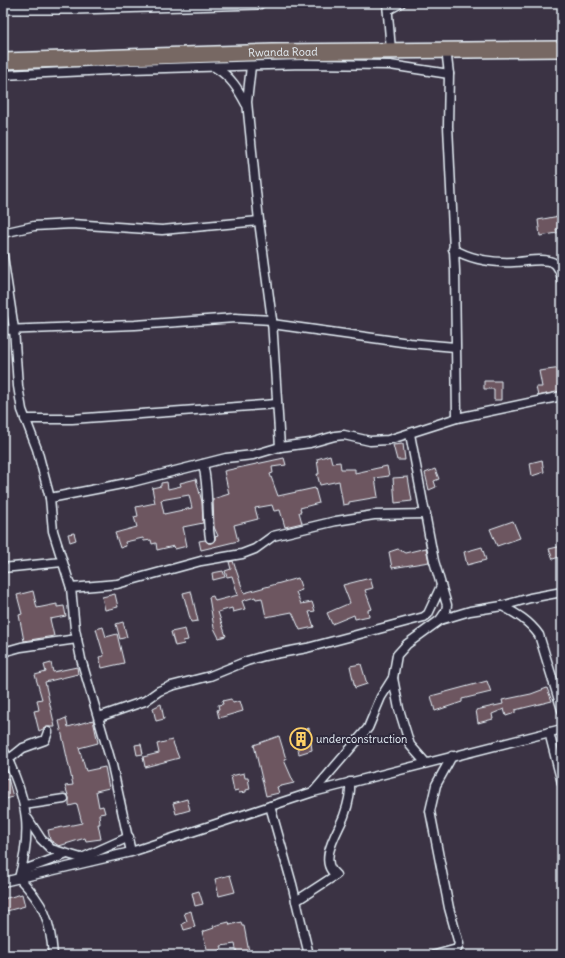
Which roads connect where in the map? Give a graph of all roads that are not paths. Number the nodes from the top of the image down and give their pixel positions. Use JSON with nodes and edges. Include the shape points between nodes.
{"nodes":[{"id":1,"x":259,"y":3,"type":"edge"},
{"id":2,"x":401,"y":3,"type":"edge"},
{"id":3,"x":388,"y":6,"type":"edge"},
{"id":4,"x":3,"y":8,"type":"edge"},
{"id":5,"x":562,"y":48,"type":"edge"},
{"id":6,"x":446,"y":49,"type":"junction"},
{"id":7,"x":391,"y":50,"type":"junction"},
{"id":8,"x":3,"y":61,"type":"edge"},
{"id":9,"x":251,"y":66,"type":"junction"},
{"id":10,"x":215,"y":67,"type":"junction"},
{"id":11,"x":450,"y":74,"type":"junction"},
{"id":12,"x":3,"y":75,"type":"edge"},
{"id":13,"x":248,"y":107,"type":"junction"},
{"id":14,"x":259,"y":222,"type":"junction"},
{"id":15,"x":3,"y":232,"type":"edge"},
{"id":16,"x":454,"y":249,"type":"junction"},
{"id":17,"x":3,"y":256,"type":"edge"},
{"id":18,"x":562,"y":280,"type":"edge"},
{"id":19,"x":272,"y":322,"type":"junction"},
{"id":20,"x":3,"y":330,"type":"edge"},
{"id":21,"x":14,"y":330,"type":"junction"},
{"id":22,"x":455,"y":347,"type":"junction"},
{"id":23,"x":562,"y":396,"type":"edge"},
{"id":24,"x":277,"y":404,"type":"junction"},
{"id":25,"x":457,"y":418,"type":"junction"},
{"id":26,"x":25,"y":419,"type":"junction"},
{"id":27,"x":410,"y":434,"type":"junction"},
{"id":28,"x":280,"y":447,"type":"junction"},
{"id":29,"x":203,"y":464,"type":"junction"},
{"id":30,"x":50,"y":498,"type":"junction"},
{"id":31,"x":426,"y":514,"type":"junction"},
{"id":32,"x":210,"y":538,"type":"dead end"},
{"id":33,"x":62,"y":562,"type":"junction"},
{"id":34,"x":3,"y":568,"type":"edge"},
{"id":35,"x":440,"y":586,"type":"junction"},
{"id":36,"x":71,"y":588,"type":"junction"},
{"id":37,"x":562,"y":592,"type":"edge"},
{"id":38,"x":502,"y":606,"type":"junction"},
{"id":39,"x":440,"y":620,"type":"junction"},
{"id":40,"x":77,"y":639,"type":"junction"},
{"id":41,"x":3,"y":652,"type":"edge"},
{"id":42,"x":393,"y":678,"type":"junction"},
{"id":43,"x":562,"y":710,"type":"edge"},
{"id":44,"x":99,"y":717,"type":"junction"},
{"id":45,"x":562,"y":729,"type":"edge"},
{"id":46,"x":48,"y":732,"type":"dead end"},
{"id":47,"x":549,"y":732,"type":"junction"},
{"id":48,"x":3,"y":748,"type":"edge"},
{"id":49,"x":452,"y":756,"type":"junction"},
{"id":50,"x":5,"y":760,"type":"edge"},
{"id":51,"x":425,"y":762,"type":"junction"},
{"id":52,"x":350,"y":782,"type":"junction"},
{"id":53,"x":562,"y":783,"type":"edge"},
{"id":54,"x":314,"y":792,"type":"junction"},
{"id":55,"x":64,"y":799,"type":"dead end"},
{"id":56,"x":24,"y":805,"type":"junction"},
{"id":57,"x":270,"y":806,"type":"junction"},
{"id":58,"x":27,"y":818,"type":"junction"},
{"id":59,"x":129,"y":837,"type":"junction"},
{"id":60,"x":131,"y":852,"type":"junction"},
{"id":61,"x":67,"y":854,"type":"junction"},
{"id":62,"x":82,"y":858,"type":"junction"},
{"id":63,"x":92,"y":862,"type":"junction"},
{"id":64,"x":20,"y":874,"type":"junction"},
{"id":65,"x":3,"y":882,"type":"edge"},
{"id":66,"x":296,"y":901,"type":"junction"},
{"id":67,"x":53,"y":955,"type":"edge"},
{"id":68,"x":309,"y":955,"type":"edge"},
{"id":69,"x":436,"y":955,"type":"edge"}],
"edges":[{"from":1,"to":4,"type":"street"},
{"from":2,"to":3,"type":"street"},
{"from":3,"to":7,"type":"street"},
{"from":5,"to":6,"type":"highway","name":"Rwanda Road"},
{"from":6,"to":7,"type":"highway","name":"Rwanda Road"},
{"from":6,"to":11,"type":"street"},
{"from":7,"to":8,"type":"highway","name":"Rwanda Road"},
{"from":9,"to":10,"type":"street"},
{"from":9,"to":11,"type":"street","via":[[390,65]]},
{"from":9,"to":13,"type":"street"},
{"from":10,"to":12,"type":"street"},
{"from":10,"to":13,"type":"street","via":[[233,81]]},
{"from":11,"to":16,"type":"street","via":[[448,126]]},
{"from":13,"to":14,"type":"street"},
{"from":14,"to":15,"type":"street","via":[[162,230],[72,224],[34,226]]},
{"from":14,"to":19,"type":"street"},
{"from":16,"to":18,"type":"street","via":[[474,259],[493,262],[545,260],[558,268]]},
{"from":16,"to":22,"type":"street"},
{"from":17,"to":21,"type":"street"},
{"from":19,"to":21,"type":"street","via":[[235,318]]},
{"from":19,"to":22,"type":"street","via":[[408,343]]},
{"from":19,"to":24,"type":"street"},
{"from":20,"to":21,"type":"street"},
{"from":21,"to":26,"type":"street","via":[[18,386]]},
{"from":22,"to":25,"type":"street"},
{"from":23,"to":25,"type":"street"},
{"from":24,"to":26,"type":"street","via":[[72,419]]},
{"from":24,"to":28,"type":"street"},
{"from":25,"to":27,"type":"street"},
{"from":26,"to":30,"type":"street","via":[[37,449]]},
{"from":27,"to":28,"type":"street","via":[[378,442],[344,435]]},
{"from":27,"to":31,"type":"street"},
{"from":28,"to":29,"type":"street"},
{"from":29,"to":30,"type":"street","via":[[132,482]]},
{"from":29,"to":32,"type":"street","via":[[207,481],[207,520]]},
{"from":30,"to":33,"type":"street","via":[[53,530]]},
{"from":31,"to":35,"type":"street"},
{"from":31,"to":36,"type":"street","via":[[374,515],[336,521],[273,536],[255,549],[242,554],[201,561],[118,584]]},
{"from":33,"to":34,"type":"street"},
{"from":33,"to":36,"type":"street"},
{"from":35,"to":39,"type":"street","via":[[447,605]]},
{"from":35,"to":44,"type":"street","via":[[428,614],[424,617],[247,661],[210,676],[171,686],[145,701]]},
{"from":36,"to":40,"type":"street"},
{"from":37,"to":38,"type":"street"},
{"from":38,"to":39,"type":"street","via":[[470,611]]},
{"from":38,"to":43,"type":"street","via":[[532,625],[539,635]]},
{"from":39,"to":42,"type":"street","via":[[407,644],[397,655]]},
{"from":40,"to":41,"type":"street"},
{"from":40,"to":44,"type":"street"},
{"from":42,"to":51,"type":"street","via":[[410,745]]},
{"from":42,"to":54,"type":"street","via":[[381,697],[368,728]]},
{"from":44,"to":59,"type":"street"},
{"from":45,"to":47,"type":"street"},
{"from":46,"to":50,"type":"street","via":[[45,740],[23,748]]},
{"from":47,"to":49,"type":"street"},
{"from":47,"to":53,"type":"street"},
{"from":48,"to":50,"type":"street"},
{"from":49,"to":51,"type":"street"},
{"from":49,"to":69,"type":"street","via":[[436,785],[430,811],[449,908],[460,944],[457,949]]},
{"from":50,"to":56,"type":"street"},
{"from":51,"to":52,"type":"street"},
{"from":52,"to":54,"type":"street"},
{"from":52,"to":66,"type":"street","via":[[346,807],[328,861],[331,871],[336,875]]},
{"from":54,"to":57,"type":"street"},
{"from":55,"to":56,"type":"street"},
{"from":56,"to":58,"type":"street"},
{"from":57,"to":60,"type":"street"},
{"from":57,"to":66,"type":"street"},
{"from":58,"to":61,"type":"street","via":[[46,844]]},
{"from":58,"to":64,"type":"street","via":[[26,854]]},
{"from":59,"to":60,"type":"street"},
{"from":59,"to":62,"type":"street"},
{"from":60,"to":63,"type":"street"},
{"from":61,"to":62,"type":"street"},
{"from":61,"to":64,"type":"street"},
{"from":62,"to":63,"type":"street"},
{"from":63,"to":64,"type":"street"},
{"from":64,"to":65,"type":"street"},
{"from":64,"to":67,"type":"street","via":[[45,912],[52,938]]},
{"from":66,"to":68,"type":"street"}]}
